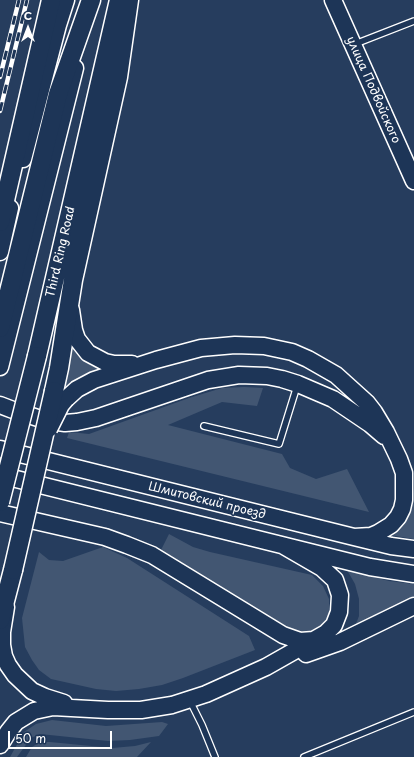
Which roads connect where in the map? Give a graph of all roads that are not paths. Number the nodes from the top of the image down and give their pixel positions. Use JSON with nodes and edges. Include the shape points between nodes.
{"nodes":[{"id":1,"x":51,"y":0,"type":"edge"},
{"id":2,"x":66,"y":0,"type":"edge"},
{"id":3,"x":119,"y":0,"type":"edge"},
{"id":4,"x":129,"y":0,"type":"edge"},
{"id":5,"x":333,"y":0,"type":"edge"},
{"id":6,"x":90,"y":4,"type":"edge"},
{"id":7,"x":414,"y":20,"type":"edge"},
{"id":8,"x":353,"y":45,"type":"junction"},
{"id":9,"x":16,"y":152,"type":"junction"},
{"id":10,"x":414,"y":179,"type":"edge"},
{"id":11,"x":0,"y":199,"type":"edge"},
{"id":12,"x":0,"y":222,"type":"edge"},
{"id":13,"x":0,"y":252,"type":"edge"},
{"id":14,"x":73,"y":280,"type":"junction"},
{"id":15,"x":0,"y":328,"type":"edge"},
{"id":16,"x":156,"y":360,"type":"junction"},
{"id":17,"x":0,"y":367,"type":"edge"},
{"id":18,"x":298,"y":384,"type":"junction"},
{"id":19,"x":60,"y":395,"type":"junction"},
{"id":20,"x":0,"y":405,"type":"edge"},
{"id":21,"x":204,"y":426,"type":"dead end"},
{"id":22,"x":0,"y":449,"type":"edge"},
{"id":23,"x":397,"y":455,"type":"junction"},
{"id":24,"x":0,"y":475,"type":"edge"},
{"id":25,"x":414,"y":484,"type":"edge"},
{"id":26,"x":0,"y":502,"type":"edge"},
{"id":27,"x":0,"y":513,"type":"edge"},
{"id":28,"x":354,"y":537,"type":"junction"},
{"id":29,"x":284,"y":546,"type":"junction"},
{"id":30,"x":414,"y":549,"type":"edge"},
{"id":31,"x":13,"y":570,"type":"junction"},
{"id":32,"x":414,"y":574,"type":"edge"},
{"id":33,"x":412,"y":609,"type":"edge"},
{"id":34,"x":0,"y":620,"type":"edge"},
{"id":35,"x":321,"y":637,"type":"junction"},
{"id":36,"x":270,"y":665,"type":"junction"},
{"id":37,"x":189,"y":700,"type":"junction"},
{"id":38,"x":95,"y":709,"type":"junction"},
{"id":39,"x":414,"y":712,"type":"edge"},
{"id":40,"x":0,"y":745,"type":"edge"},
{"id":41,"x":215,"y":757,"type":"edge"},
{"id":42,"x":304,"y":757,"type":"edge"}],
"edges":[{"from":1,"to":9,"type":"main road"},
{"from":2,"to":13,"type":"main road"},
{"from":3,"to":26,"type":"main road","name":"Third Ring Road","bridge":true,"via":[[37,356]]},
{"from":4,"to":14,"type":"main road","via":[[118,77]]},
{"from":5,"to":8,"type":"main road","name":"улица Подвойского"},
{"from":6,"to":15,"type":"main road","via":[[58,94]]},
{"from":6,"to":17,"type":"main road"},
{"from":7,"to":8,"type":"lane"},
{"from":8,"to":10,"type":"main road","name":"улица Подвойского"},
{"from":9,"to":11,"type":"main road","via":[[10,163]]},
{"from":9,"to":12,"type":"main road"},
{"from":14,"to":16,"type":"main road","via":[[71,312],[74,330],[81,346],[88,353],[114,364]]},
{"from":14,"to":19,"type":"main road","via":[[59,368]]},
{"from":16,"to":19,"type":"main road"},
{"from":16,"to":23,"type":"main road","via":[[200,348],[227,345],[249,344],[292,352],[322,366],[358,394],[374,412]]},
{"from":18,"to":20,"type":"main road","via":[[267,376],[223,377],[194,384],[96,418],[65,423],[44,420]]},
{"from":18,"to":21,"type":"lane","via":[[280,444]]},
{"from":18,"to":23,"type":"main road","via":[[352,411],[382,434]]},
{"from":19,"to":31,"type":"main road","bridge":true,"via":[[44,437]]},
{"from":22,"to":28,"type":"main road","name":"Шмитовский проезд"},
{"from":23,"to":25,"type":"main road"},
{"from":23,"to":28,"type":"main road","via":[[404,473],[405,492],[398,517],[378,533]]},
{"from":24,"to":29,"type":"main road","name":"Шмитовский проезд"},
{"from":27,"to":35,"type":"main road","via":[[105,537],[127,545],[152,555],[283,635],[300,641]]},
{"from":28,"to":30,"type":"main road","name":"Шмитовский проезд"},
{"from":29,"to":32,"type":"main road","name":"Шмитовский проезд","via":[[370,567]]},
{"from":29,"to":35,"type":"main road","via":[[330,574],[338,587],[340,603],[337,619],[330,630]]},
{"from":31,"to":34,"type":"main road"},
{"from":31,"to":38,"type":"main road","via":[[2,632],[3,650],[8,665],[32,691],[59,702]]},
{"from":33,"to":36,"type":"main road","via":[[340,642]]},
{"from":35,"to":36,"type":"main road"},
{"from":36,"to":37,"type":"main road"},
{"from":37,"to":38,"type":"main road","via":[[141,710]]},
{"from":37,"to":41,"type":"lane"},
{"from":38,"to":40,"type":"main road","via":[[53,707],[34,711],[16,722]]},
{"from":39,"to":42,"type":"lane"}]}
